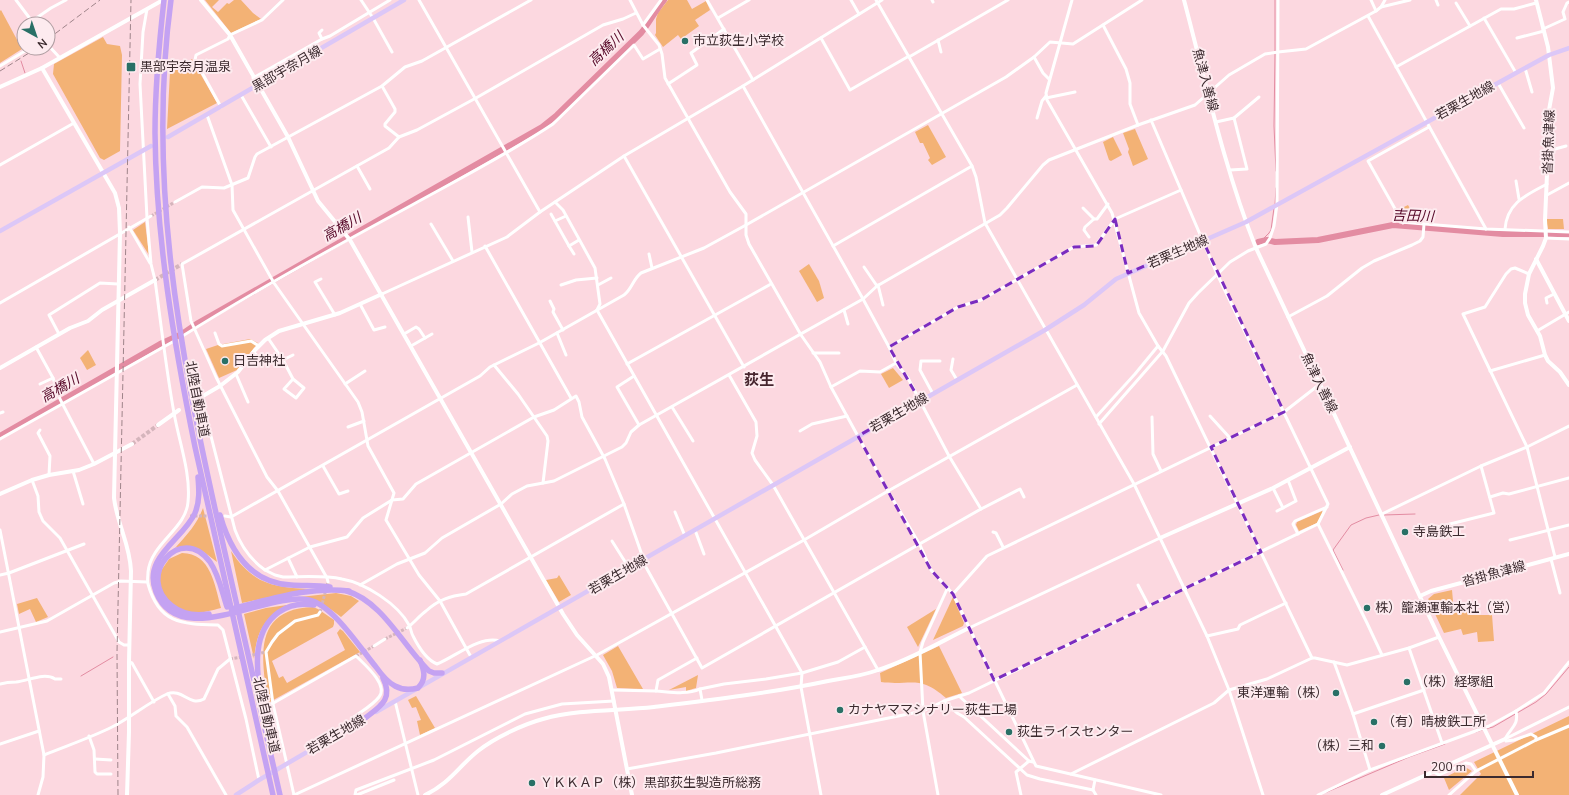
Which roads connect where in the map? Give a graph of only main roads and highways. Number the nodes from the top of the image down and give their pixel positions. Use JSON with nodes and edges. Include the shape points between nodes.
{"nodes":[{"id":1,"x":404,"y":0,"type":"edge"},
{"id":2,"x":163,"y":2,"type":"edge"},
{"id":3,"x":170,"y":2,"type":"edge"},
{"id":4,"x":1569,"y":48,"type":"edge"},
{"id":5,"x":168,"y":137,"type":"dead end"},
{"id":6,"x":151,"y":146,"type":"dead end"},
{"id":7,"x":0,"y":231,"type":"edge"},
{"id":8,"x":178,"y":343,"type":"junction"},
{"id":9,"x":184,"y":392,"type":"junction"},
{"id":10,"x":201,"y":445,"type":"junction"},
{"id":11,"x":349,"y":592,"type":"junction"},
{"id":12,"x":227,"y":600,"type":"junction"},
{"id":13,"x":335,"y":617,"type":"junction"},
{"id":14,"x":420,"y":660,"type":"junction"},
{"id":15,"x":380,"y":672,"type":"junction"},
{"id":16,"x":442,"y":673,"type":"junction"},
{"id":17,"x":418,"y":688,"type":"junction"},
{"id":18,"x":364,"y":719,"type":"junction"},
{"id":19,"x":271,"y":762,"type":"junction"},
{"id":20,"x":275,"y":780,"type":"junction"},
{"id":21,"x":279,"y":792,"type":"edge"},
{"id":22,"x":236,"y":795,"type":"edge"},
{"id":23,"x":273,"y":795,"type":"edge"}],
"edges":[{"from":1,"to":5,"type":"main road","name":"黒部宇奈月線"},
{"from":2,"to":8,"type":"highway","name":"北陸自動車道","via":[[156,102],[156,160],[162,244],[173,328]]},
{"from":3,"to":8,"type":"highway","name":"北陸自動車道","via":[[163,93],[162,158],[168,245],[179,326]]},
{"from":4,"to":16,"type":"main road","name":"若栗生地線","via":[[1549,55],[1428,124],[1246,222],[1128,273],[1045,330]]},
{"from":6,"to":7,"type":"main road"},
{"from":8,"to":9,"type":"highway","name":"北陸自動車道"},
{"from":8,"to":10,"type":"highway","name":"北陸自動車道"},
{"from":9,"to":12,"type":"highway","name":"北陸自動車道"},
{"from":9,"to":13,"type":"highway","via":[[198,476],[198,501],[195,513],[188,524],[160,556],[155,566],[154,587],[161,602],[181,617],[199,619],[302,599],[313,601]]},
{"from":10,"to":11,"type":"highway","via":[[225,530],[245,565],[260,577],[279,584],[321,586]]},
{"from":10,"to":19,"type":"highway","name":"北陸自動車道"},
{"from":11,"to":12,"type":"highway","via":[[309,591],[206,614],[187,614],[172,607],[161,593],[158,575],[161,564],[172,551],[195,550],[211,563]]},
{"from":11,"to":14,"type":"highway","via":[[360,596],[373,606]]},
{"from":12,"to":19,"type":"highway","name":"北陸自動車道"},
{"from":13,"to":15,"type":"highway"},
{"from":13,"to":19,"type":"highway","via":[[314,605],[298,605],[277,613],[264,629],[258,646],[257,668]]},
{"from":14,"to":16,"type":"highway","via":[[429,671]]},
{"from":14,"to":17,"type":"highway","via":[[424,676]]},
{"from":15,"to":17,"type":"highway","via":[[398,688]]},
{"from":15,"to":18,"type":"highway","via":[[388,690],[386,697]]},
{"from":16,"to":17,"type":"main road","name":"若栗生地線"},
{"from":17,"to":18,"type":"main road","name":"若栗生地線"},
{"from":18,"to":22,"type":"main road","name":"若栗生地線"},
{"from":19,"to":20,"type":"highway"},
{"from":20,"to":21,"type":"highway"},
{"from":20,"to":23,"type":"highway"}]}
